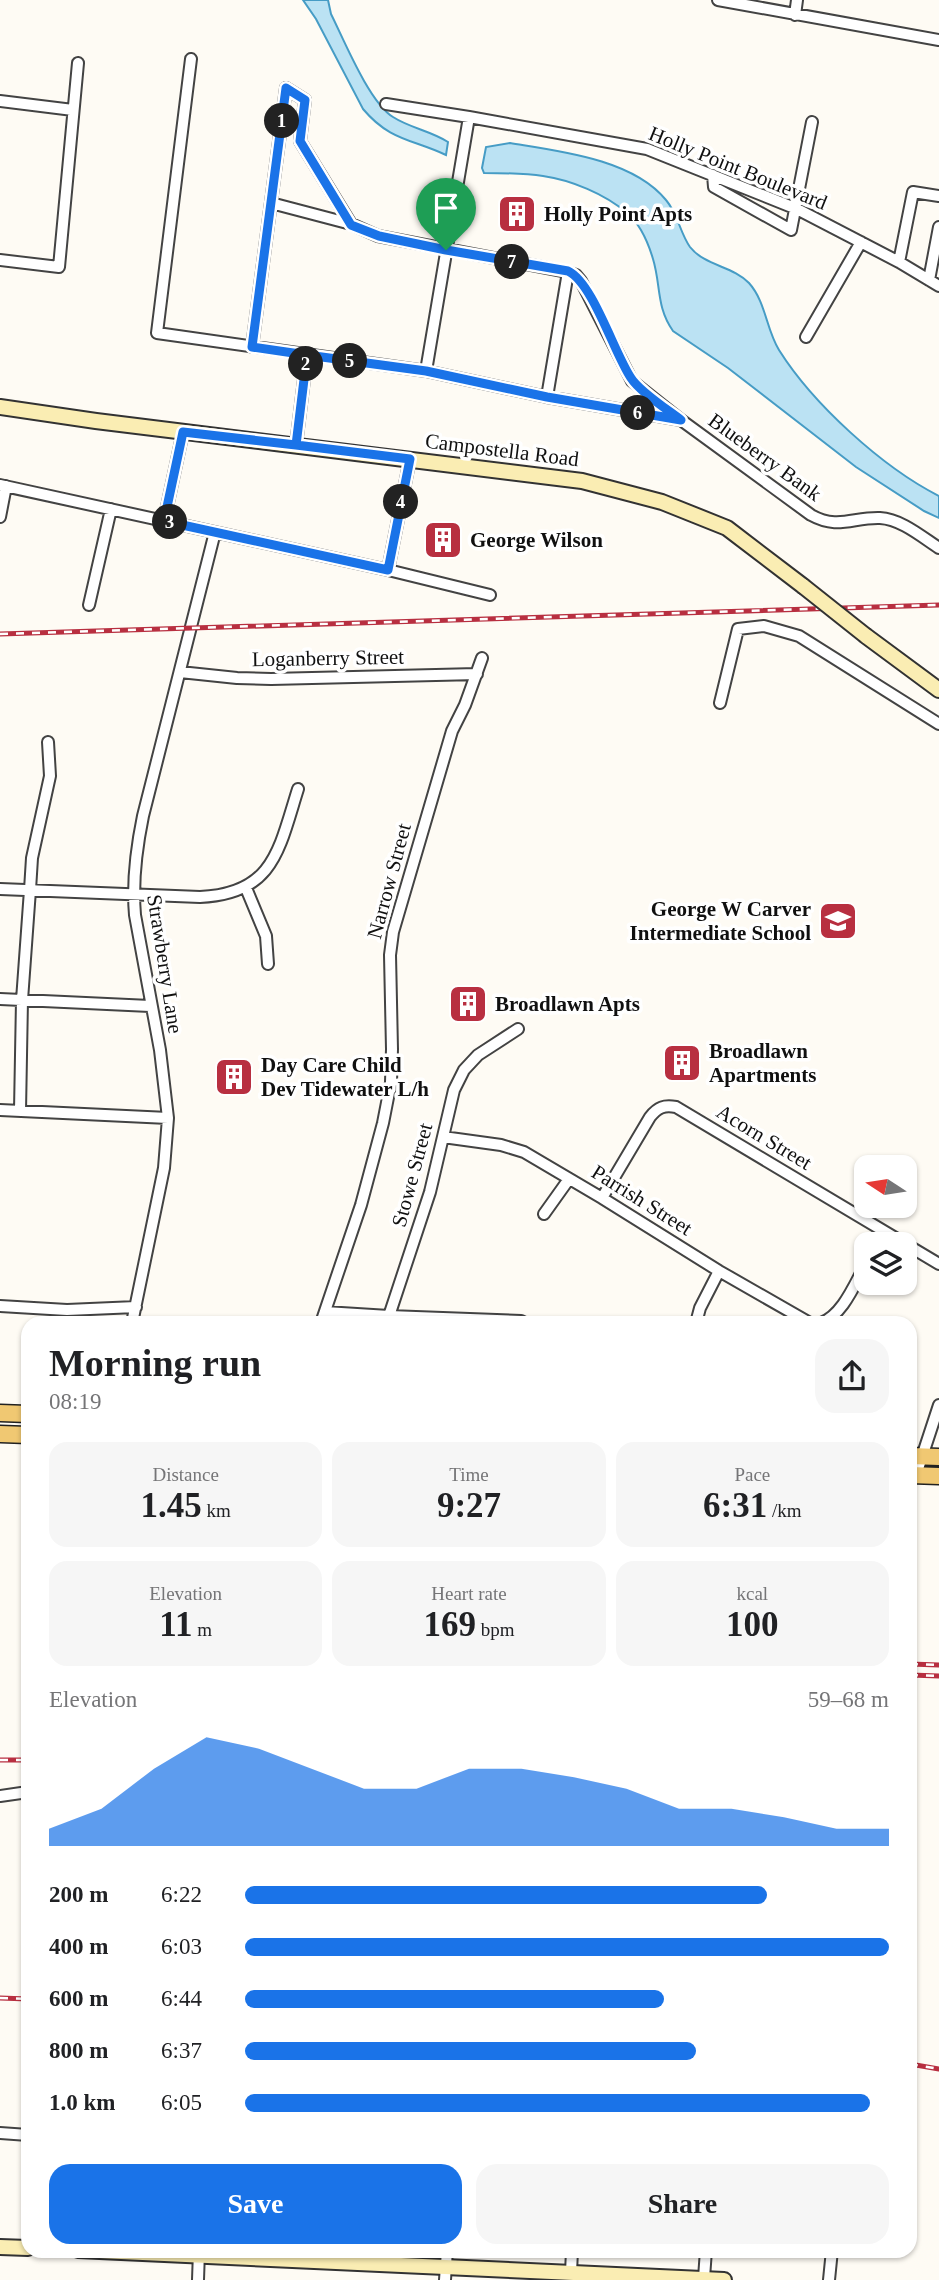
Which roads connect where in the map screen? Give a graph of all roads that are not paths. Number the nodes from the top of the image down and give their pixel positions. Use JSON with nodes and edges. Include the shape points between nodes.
{"nodes":[{"id":1,"x":718,"y":0,"type":"edge"},
{"id":2,"x":797,"y":0,"type":"edge"},
{"id":3,"x":795,"y":15,"type":"junction"},
{"id":4,"x":939,"y":40,"type":"edge"},
{"id":5,"x":191,"y":59,"type":"dead end"},
{"id":6,"x":78,"y":63,"type":"dead end"},
{"id":7,"x":0,"y":101,"type":"edge"},
{"id":8,"x":386,"y":104,"type":"dead end"},
{"id":9,"x":73,"y":110,"type":"junction"},
{"id":10,"x":469,"y":117,"type":"junction"},
{"id":11,"x":812,"y":122,"type":"dead end"},
{"id":12,"x":713,"y":175,"type":"junction"},
{"id":13,"x":939,"y":196,"type":"edge"},
{"id":14,"x":271,"y":203,"type":"junction"},
{"id":15,"x":797,"y":209,"type":"junction"},
{"id":16,"x":351,"y":225,"type":"junction"},
{"id":17,"x":939,"y":227,"type":"edge"},
{"id":18,"x":861,"y":242,"type":"junction"},
{"id":19,"x":446,"y":250,"type":"junction"},
{"id":20,"x":0,"y":260,"type":"edge"},
{"id":21,"x":899,"y":262,"type":"junction"},
{"id":22,"x":568,"y":271,"type":"junction"},
{"id":23,"x":934,"y":283,"type":"edge"},
{"id":24,"x":806,"y":337,"type":"dead end"},
{"id":25,"x":252,"y":347,"type":"junction"},
{"id":26,"x":307,"y":355,"type":"junction"},
{"id":27,"x":426,"y":371,"type":"junction"},
{"id":28,"x":547,"y":397,"type":"junction"},
{"id":29,"x":0,"y":407,"type":"edge"},
{"id":30,"x":681,"y":420,"type":"junction"},
{"id":31,"x":183,"y":432,"type":"junction"},
{"id":32,"x":296,"y":445,"type":"junction"},
{"id":33,"x":410,"y":459,"type":"junction"},
{"id":34,"x":3,"y":485,"type":"edge"},
{"id":35,"x":111,"y":509,"type":"junction"},
{"id":36,"x":0,"y":517,"type":"edge"},
{"id":37,"x":164,"y":521,"type":"junction"},
{"id":38,"x":215,"y":533,"type":"junction"},
{"id":39,"x":939,"y":548,"type":"edge"},
{"id":40,"x":388,"y":570,"type":"junction"},
{"id":41,"x":490,"y":595,"type":"dead end"},
{"id":42,"x":89,"y":605,"type":"dead end"},
{"id":43,"x":482,"y":659,"type":"dead end"},
{"id":44,"x":180,"y":672,"type":"junction"},
{"id":45,"x":477,"y":674,"type":"junction"},
{"id":46,"x":939,"y":690,"type":"edge"},
{"id":47,"x":720,"y":703,"type":"dead end"},
{"id":48,"x":939,"y":723,"type":"edge"},
{"id":49,"x":48,"y":743,"type":"dead end"},
{"id":50,"x":298,"y":789,"type":"dead end"},
{"id":51,"x":246,"y":888,"type":"junction"},
{"id":52,"x":0,"y":889,"type":"edge"},
{"id":53,"x":30,"y":890,"type":"junction"},
{"id":54,"x":133,"y":894,"type":"junction"},
{"id":55,"x":268,"y":964,"type":"dead end"},
{"id":56,"x":0,"y":999,"type":"edge"},
{"id":57,"x":22,"y":1000,"type":"junction"},
{"id":58,"x":150,"y":1006,"type":"junction"},
{"id":59,"x":518,"y":1029,"type":"dead end"},
{"id":60,"x":0,"y":1110,"type":"edge"},
{"id":61,"x":20,"y":1111,"type":"junction"},
{"id":62,"x":168,"y":1118,"type":"junction"},
{"id":63,"x":443,"y":1137,"type":"junction"},
{"id":64,"x":569,"y":1179,"type":"junction"},
{"id":65,"x":602,"y":1198,"type":"junction"},
{"id":66,"x":544,"y":1214,"type":"dead end"},
{"id":67,"x":885,"y":1232,"type":"edge"},
{"id":68,"x":917,"y":1251,"type":"edge"},
{"id":69,"x":939,"y":1264,"type":"edge"},
{"id":70,"x":719,"y":1271,"type":"junction"},
{"id":71,"x":854,"y":1284,"type":"edge"},
{"id":72,"x":0,"y":1306,"type":"edge"},
{"id":73,"x":136,"y":1307,"type":"junction"},
{"id":74,"x":325,"y":1311,"type":"junction"},
{"id":75,"x":134,"y":1316,"type":"edge"},
{"id":76,"x":323,"y":1316,"type":"edge"},
{"id":77,"x":389,"y":1316,"type":"joint"},
{"id":78,"x":698,"y":1316,"type":"edge"},
{"id":79,"x":798,"y":1316,"type":"edge"},
{"id":80,"x":833,"y":1316,"type":"edge"},
{"id":81,"x":939,"y":1405,"type":"edge"},
{"id":82,"x":0,"y":1413,"type":"edge"},
{"id":83,"x":21,"y":1414,"type":"edge"},
{"id":84,"x":0,"y":1434,"type":"edge"},
{"id":85,"x":21,"y":1435,"type":"edge"},
{"id":86,"x":924,"y":1457,"type":"edge"},
{"id":87,"x":917,"y":1475,"type":"edge"},
{"id":88,"x":939,"y":1476,"type":"edge"},
{"id":89,"x":21,"y":1793,"type":"edge"},
{"id":90,"x":0,"y":1796,"type":"edge"},
{"id":91,"x":0,"y":2133,"type":"edge"},
{"id":92,"x":21,"y":2134,"type":"edge"},
{"id":93,"x":0,"y":2247,"type":"edge"},
{"id":94,"x":21,"y":2248,"type":"edge"},
{"id":95,"x":199,"y":2258,"type":"edge"},
{"id":96,"x":258,"y":2258,"type":"edge"},
{"id":97,"x":572,"y":2258,"type":"edge"},
{"id":98,"x":705,"y":2258,"type":"edge"},
{"id":99,"x":831,"y":2258,"type":"edge"},
{"id":100,"x":571,"y":2273,"type":"junction"},
{"id":101,"x":446,"y":2274,"type":"edge"},
{"id":102,"x":704,"y":2278,"type":"junction"},
{"id":103,"x":198,"y":2280,"type":"edge"},
{"id":104,"x":724,"y":2280,"type":"edge"},
{"id":105,"x":829,"y":2280,"type":"edge"}],
"edges":[{"from":1,"to":3,"type":"street"},
{"from":2,"to":3,"type":"street"},
{"from":3,"to":4,"type":"street"},
{"from":5,"to":25,"type":"street","via":[[158,333]]},
{"from":6,"to":9,"type":"street"},
{"from":7,"to":9,"type":"street"},
{"from":8,"to":10,"type":"street","name":"Holly Point Boulevard"},
{"from":9,"to":20,"type":"street","via":[[59,267]]},
{"from":10,"to":12,"type":"street","name":"Holly Point Boulevard","via":[[648,149]]},
{"from":10,"to":19,"type":"street"},
{"from":11,"to":15,"type":"street"},
{"from":12,"to":15,"type":"street","name":"Holly Point Boulevard"},
{"from":12,"to":15,"type":"street","via":[[714,187],[791,230]]},
{"from":13,"to":21,"type":"street","via":[[914,192]]},
{"from":14,"to":16,"type":"street"},
{"from":14,"to":16,"type":"street","via":[[286,88],[305,100],[300,141]]},
{"from":14,"to":25,"type":"street"},
{"from":15,"to":18,"type":"street","name":"Holly Point Boulevard"},
{"from":16,"to":19,"type":"street","via":[[379,236]]},
{"from":17,"to":23,"type":"street"},
{"from":18,"to":21,"type":"street","name":"Holly Point Boulevard"},
{"from":18,"to":24,"type":"street"},
{"from":19,"to":22,"type":"street"},
{"from":19,"to":27,"type":"street"},
{"from":21,"to":23,"type":"street","name":"Holly Point Boulevard"},
{"from":22,"to":28,"type":"street"},
{"from":22,"to":30,"type":"street","name":"Blueberry Bank","via":[[581,281],[632,381]]},
{"from":25,"to":26,"type":"street"},
{"from":26,"to":27,"type":"street"},
{"from":26,"to":32,"type":"street"},
{"from":27,"to":28,"type":"street"},
{"from":28,"to":30,"type":"street"},
{"from":29,"to":31,"type":"main road","name":"Campostella Road"},
{"from":30,"to":39,"type":"street","name":"Blueberry Bank","via":[[824,522],[883,518]]},
{"from":31,"to":32,"type":"main road","name":"Campostella Road"},
{"from":31,"to":37,"type":"street"},
{"from":32,"to":33,"type":"main road","name":"Campostella Road"},
{"from":33,"to":40,"type":"street"},
{"from":33,"to":46,"type":"main road","name":"Campostella Road","bridge":true,"via":[[582,481],[662,502],[727,528]]},
{"from":34,"to":35,"type":"street"},
{"from":34,"to":36,"type":"street"},
{"from":35,"to":37,"type":"street"},
{"from":35,"to":42,"type":"street"},
{"from":37,"to":38,"type":"street"},
{"from":38,"to":40,"type":"street"},
{"from":38,"to":44,"type":"street","name":"Strawberry Lane"},
{"from":40,"to":41,"type":"street"},
{"from":43,"to":45,"type":"street","name":"Narrow Street"},
{"from":44,"to":45,"type":"street","name":"Loganberry Street","via":[[271,679]]},
{"from":44,"to":54,"type":"street","name":"Strawberry Lane","via":[[143,816]]},
{"from":45,"to":74,"type":"street","name":"Narrow Street","via":[[452,731],[393,932],[391,1082],[362,1205]]},
{"from":47,"to":48,"type":"street","via":[[738,629],[764,626],[799,636]]},
{"from":49,"to":53,"type":"street","via":[[50,776],[32,858]]},
{"from":50,"to":51,"type":"street","via":[[275,858]]},
{"from":51,"to":54,"type":"street","via":[[216,897]]},
{"from":51,"to":55,"type":"street","via":[[266,936]]},
{"from":52,"to":53,"type":"street"},
{"from":53,"to":54,"type":"street"},
{"from":53,"to":57,"type":"street"},
{"from":54,"to":58,"type":"street","name":"Strawberry Lane"},
{"from":56,"to":57,"type":"street"},
{"from":57,"to":58,"type":"street"},
{"from":57,"to":61,"type":"street"},
{"from":58,"to":62,"type":"street","name":"Strawberry Lane"},
{"from":59,"to":63,"type":"street","name":"Stowe Street","via":[[464,1070],[454,1090]]},
{"from":60,"to":61,"type":"street"},
{"from":61,"to":62,"type":"street"},
{"from":62,"to":73,"type":"street","name":"Strawberry Lane","via":[[164,1168]]},
{"from":63,"to":64,"type":"street","name":"Parrish Street","via":[[501,1145]]},
{"from":63,"to":77,"type":"street","name":"Stowe Street"},
{"from":64,"to":65,"type":"street","name":"Parrish Street"},
{"from":64,"to":66,"type":"street"},
{"from":65,"to":67,"type":"street","name":"Acorn Street","via":[[650,1117],[657,1109],[676,1107]]},
{"from":65,"to":70,"type":"street","name":"Parrish Street"},
{"from":68,"to":69,"type":"street","name":"Acorn Street"},
{"from":70,"to":78,"type":"street"},
{"from":70,"to":79,"type":"street","name":"Parrish Street"},
{"from":71,"to":80,"type":"street"},
{"from":72,"to":73,"type":"street","via":[[66,1310]]},
{"from":73,"to":75,"type":"street","name":"Strawberry Lane"},
{"from":74,"to":76,"type":"street","name":"Narrow Street"},
{"from":74,"to":77,"type":"street"},
{"from":81,"to":86,"type":"street"},
{"from":82,"to":83,"type":"main road"},
{"from":84,"to":85,"type":"main road"},
{"from":87,"to":88,"type":"main road"},
{"from":89,"to":90,"type":"street"},
{"from":91,"to":92,"type":"street"},
{"from":93,"to":94,"type":"main road"},
{"from":95,"to":103,"type":"street"},
{"from":96,"to":101,"type":"main road"},
{"from":97,"to":100,"type":"street"},
{"from":98,"to":102,"type":"street"},
{"from":99,"to":105,"type":"street"},
{"from":100,"to":101,"type":"main road"},
{"from":100,"to":102,"type":"main road"},
{"from":102,"to":104,"type":"main road"}]}
